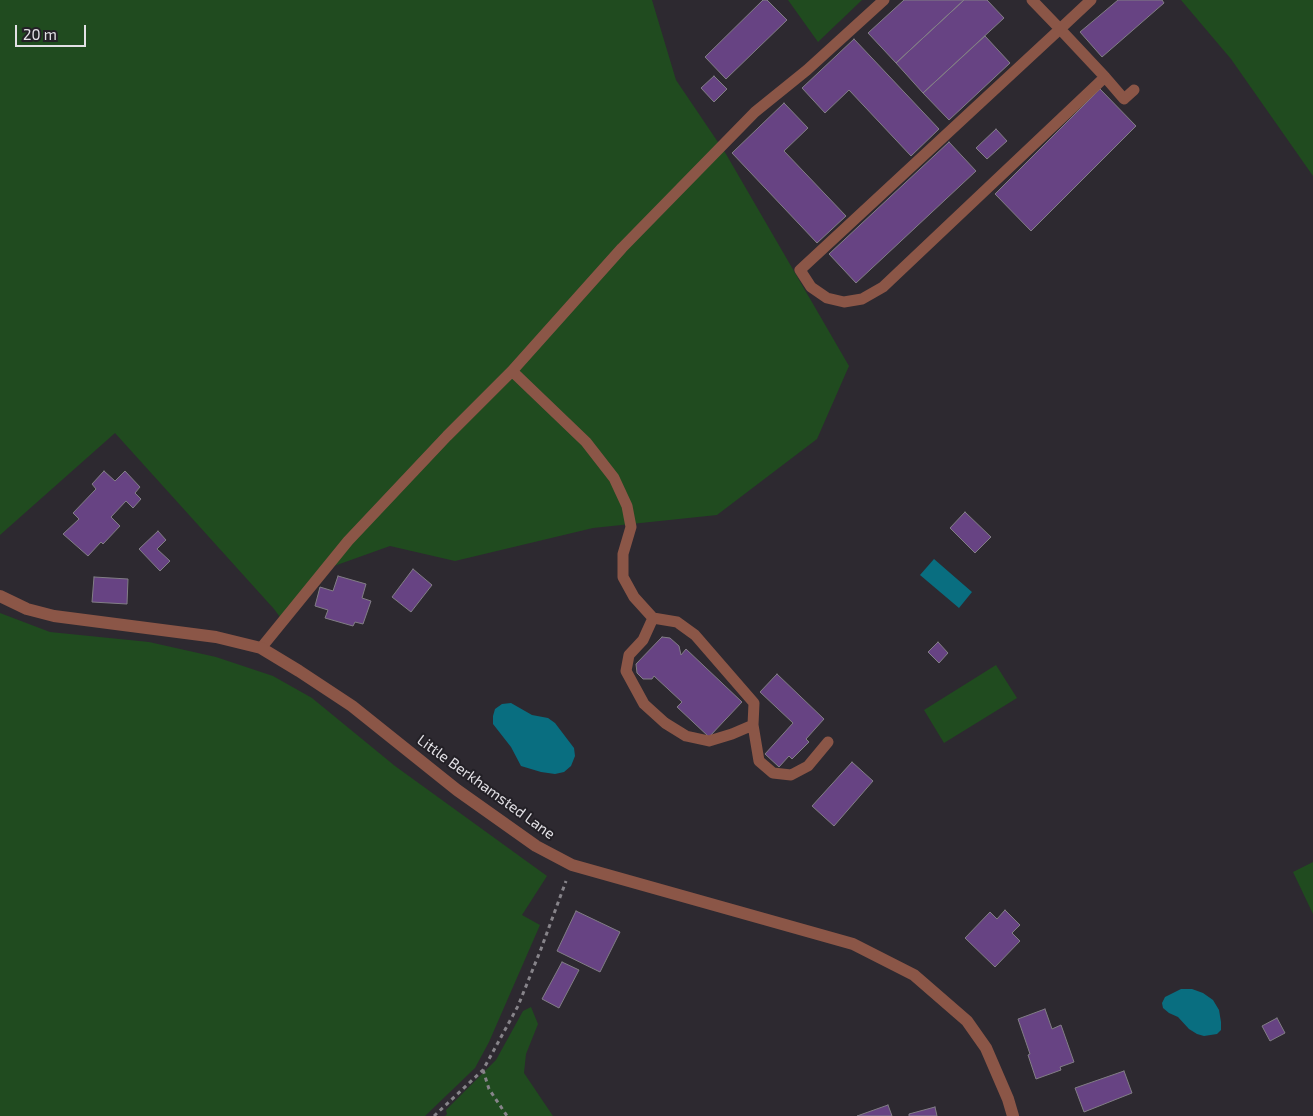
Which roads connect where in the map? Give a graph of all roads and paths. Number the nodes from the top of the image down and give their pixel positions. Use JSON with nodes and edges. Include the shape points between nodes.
{"nodes":[{"id":1,"x":884,"y":0,"type":"edge"},
{"id":2,"x":1032,"y":0,"type":"edge"},
{"id":3,"x":1091,"y":0,"type":"edge"},
{"id":4,"x":1060,"y":29,"type":"junction"},
{"id":5,"x":1105,"y":78,"type":"junction"},
{"id":6,"x":1134,"y":90,"type":"dead end"},
{"id":7,"x":512,"y":372,"type":"junction"},
{"id":8,"x":0,"y":596,"type":"edge"},
{"id":9,"x":653,"y":618,"type":"junction"},
{"id":10,"x":261,"y":648,"type":"junction"},
{"id":11,"x":753,"y":725,"type":"junction"},
{"id":12,"x":828,"y":742,"type":"dead end"},
{"id":13,"x":572,"y":865,"type":"junction"},
{"id":14,"x":484,"y":1070,"type":"junction"},
{"id":15,"x":434,"y":1116,"type":"edge"},
{"id":16,"x":507,"y":1116,"type":"edge"},
{"id":17,"x":1013,"y":1116,"type":"edge"}],
"edges":[{"from":1,"to":7,"type":"lane","via":[[755,112],[622,248]]},
{"from":2,"to":4,"type":"lane"},
{"from":3,"to":4,"type":"lane"},
{"from":4,"to":5,"type":"lane"},
{"from":4,"to":5,"type":"lane","via":[[800,270],[811,287],[827,298],[844,302],[862,299],[883,287]]},
{"from":5,"to":6,"type":"lane","via":[[1124,99]]},
{"from":7,"to":9,"type":"lane","via":[[586,442],[614,478],[627,506],[631,527],[623,554],[623,577],[634,597]]},
{"from":7,"to":10,"type":"lane","via":[[348,541]]},
{"from":8,"to":10,"type":"street","name":"Little Berkhamsted Lane","via":[[27,609],[54,616],[216,637]]},
{"from":9,"to":11,"type":"lane","via":[[677,622],[695,635],[754,703]]},
{"from":9,"to":11,"type":"lane","via":[[643,640],[628,655],[626,671],[644,704],[686,736],[709,741]]},
{"from":10,"to":13,"type":"street","name":"Little Berkhamsted Lane","via":[[352,706],[457,790],[536,846]]},
{"from":11,"to":12,"type":"lane","via":[[759,761],[772,772],[791,775],[800,771]]},
{"from":13,"to":14,"type":"path","via":[[518,1006]]},
{"from":13,"to":17,"type":"street","name":"Little Berkhamsted Lane","via":[[853,944],[914,975],[967,1021],[986,1048]]},
{"from":14,"to":15,"type":"path"},
{"from":14,"to":16,"type":"path","via":[[490,1089]]}]}
